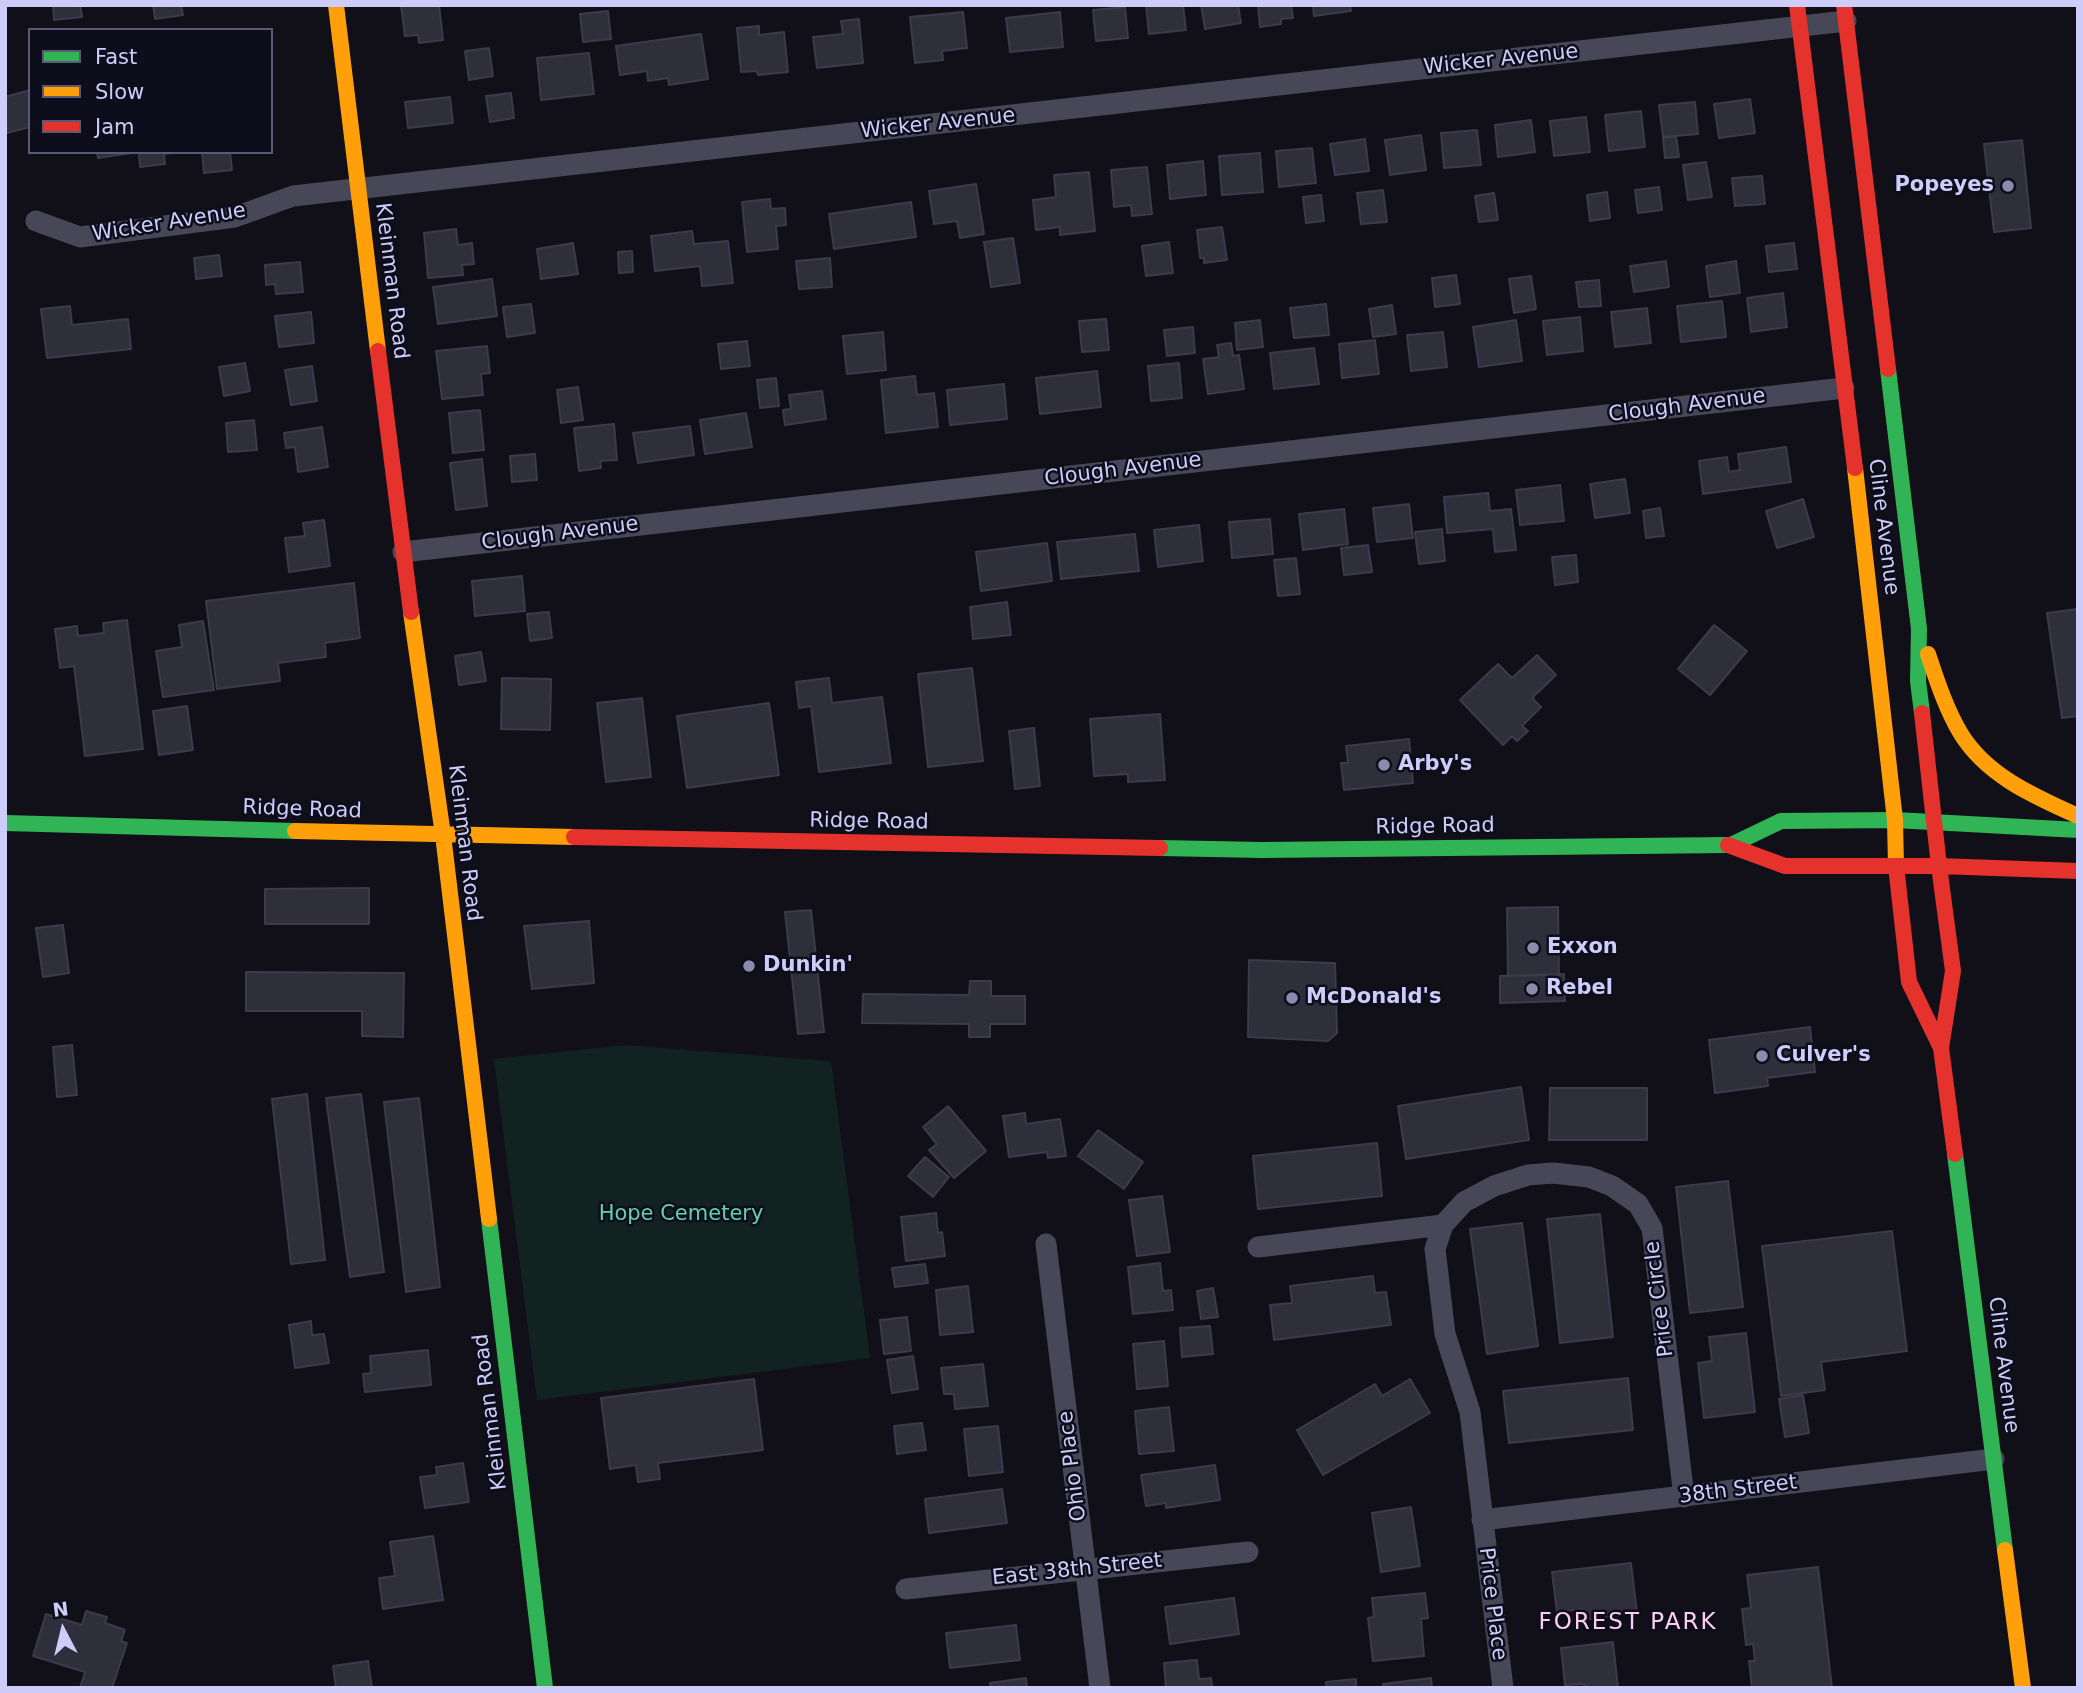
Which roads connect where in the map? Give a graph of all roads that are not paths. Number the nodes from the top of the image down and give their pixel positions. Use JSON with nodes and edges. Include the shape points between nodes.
{"nodes":[{"id":1,"x":336,"y":5,"type":"edge"},
{"id":2,"x":1845,"y":13,"type":"edge"},
{"id":3,"x":1799,"y":16,"type":"edge"},
{"id":4,"x":358,"y":190,"type":"junction"},
{"id":5,"x":36,"y":221,"type":"dead end"},
{"id":6,"x":1844,"y":388,"type":"junction"},
{"id":7,"x":403,"y":552,"type":"junction"},
{"id":8,"x":1919,"y":629,"type":"junction"},
{"id":9,"x":2078,"y":816,"type":"edge"},
{"id":10,"x":1895,"y":820,"type":"junction"},
{"id":11,"x":5,"y":822,"type":"edge"},
{"id":12,"x":1934,"y":823,"type":"junction"},
{"id":13,"x":2078,"y":830,"type":"edge"},
{"id":14,"x":443,"y":835,"type":"junction"},
{"id":15,"x":1731,"y":845,"type":"junction"},
{"id":16,"x":1896,"y":866,"type":"junction"},
{"id":17,"x":1939,"y":866,"type":"junction"},
{"id":18,"x":2078,"y":871,"type":"edge"},
{"id":19,"x":1941,"y":1048,"type":"junction"},
{"id":20,"x":1443,"y":1225,"type":"junction"},
{"id":21,"x":1046,"y":1244,"type":"dead end"},
{"id":22,"x":1258,"y":1247,"type":"dead end"},
{"id":23,"x":1994,"y":1459,"type":"junction"},
{"id":24,"x":1684,"y":1497,"type":"junction"},
{"id":25,"x":1482,"y":1520,"type":"junction"},
{"id":26,"x":1248,"y":1552,"type":"dead end"},
{"id":27,"x":1086,"y":1569,"type":"junction"},
{"id":28,"x":906,"y":1589,"type":"dead end"},
{"id":29,"x":545,"y":1688,"type":"edge"},
{"id":30,"x":1100,"y":1688,"type":"edge"},
{"id":31,"x":1503,"y":1688,"type":"edge"},
{"id":32,"x":2023,"y":1688,"type":"edge"}],
"edges":[{"from":1,"to":4,"type":"main road","name":"Kleinman Road"},
{"from":2,"to":3,"type":"street","name":"Wicker Avenue"},
{"from":2,"to":8,"type":"main road","name":"Cline Avenue"},
{"from":3,"to":4,"type":"street","name":"Wicker Avenue"},
{"from":3,"to":6,"type":"main road","name":"Cline Avenue"},
{"from":4,"to":5,"type":"street","name":"Wicker Avenue","via":[[293,196],[235,217],[80,237]]},
{"from":4,"to":7,"type":"main road","name":"Kleinman Road"},
{"from":6,"to":7,"type":"street","name":"Clough Avenue"},
{"from":6,"to":10,"type":"main road","name":"Cline Avenue"},
{"from":7,"to":14,"type":"main road","name":"Kleinman Road"},
{"from":8,"to":9,"type":"main road","via":[[1963,737],[1989,766],[2026,793]]},
{"from":8,"to":12,"type":"main road","name":"Cline Avenue","via":[[1918,681]]},
{"from":10,"to":12,"type":"main road","name":"Ridge Road"},
{"from":10,"to":15,"type":"main road","name":"Ridge Road","via":[[1782,821]]},
{"from":10,"to":16,"type":"main road","name":"Cline Avenue"},
{"from":11,"to":14,"type":"main road","name":"Ridge Road"},
{"from":12,"to":13,"type":"main road","name":"Ridge Road"},
{"from":12,"to":17,"type":"main road","name":"Cline Avenue"},
{"from":14,"to":15,"type":"main road","name":"Ridge Road","via":[[1273,850]]},
{"from":14,"to":29,"type":"main road","name":"Kleinman Road"},
{"from":15,"to":16,"type":"main road","name":"Ridge Road","via":[[1785,866]]},
{"from":16,"to":17,"type":"main road","name":"Ridge Road"},
{"from":16,"to":19,"type":"main road","name":"Cline Avenue","via":[[1909,982]]},
{"from":17,"to":18,"type":"main road","name":"Ridge Road"},
{"from":17,"to":19,"type":"main road","name":"Cline Avenue","via":[[1953,971]]},
{"from":19,"to":23,"type":"main road","name":"Cline Avenue"},
{"from":20,"to":22,"type":"street"},
{"from":20,"to":24,"type":"street","name":"Price Circle","via":[[1464,1202],[1528,1175],[1589,1177],[1638,1204],[1652,1228]]},
{"from":20,"to":25,"type":"street","via":[[1435,1249],[1445,1334],[1470,1412]]},
{"from":21,"to":27,"type":"street","name":"Ohio Place"},
{"from":23,"to":24,"type":"street","name":"38th Street"},
{"from":23,"to":32,"type":"main road","name":"Cline Avenue"},
{"from":24,"to":25,"type":"street","name":"38th Street"},
{"from":25,"to":31,"type":"street","name":"Price Place"},
{"from":26,"to":27,"type":"street","name":"East 38th Street"},
{"from":27,"to":28,"type":"street","name":"East 38th Street"},
{"from":27,"to":30,"type":"street","name":"Ohio Place"}]}
